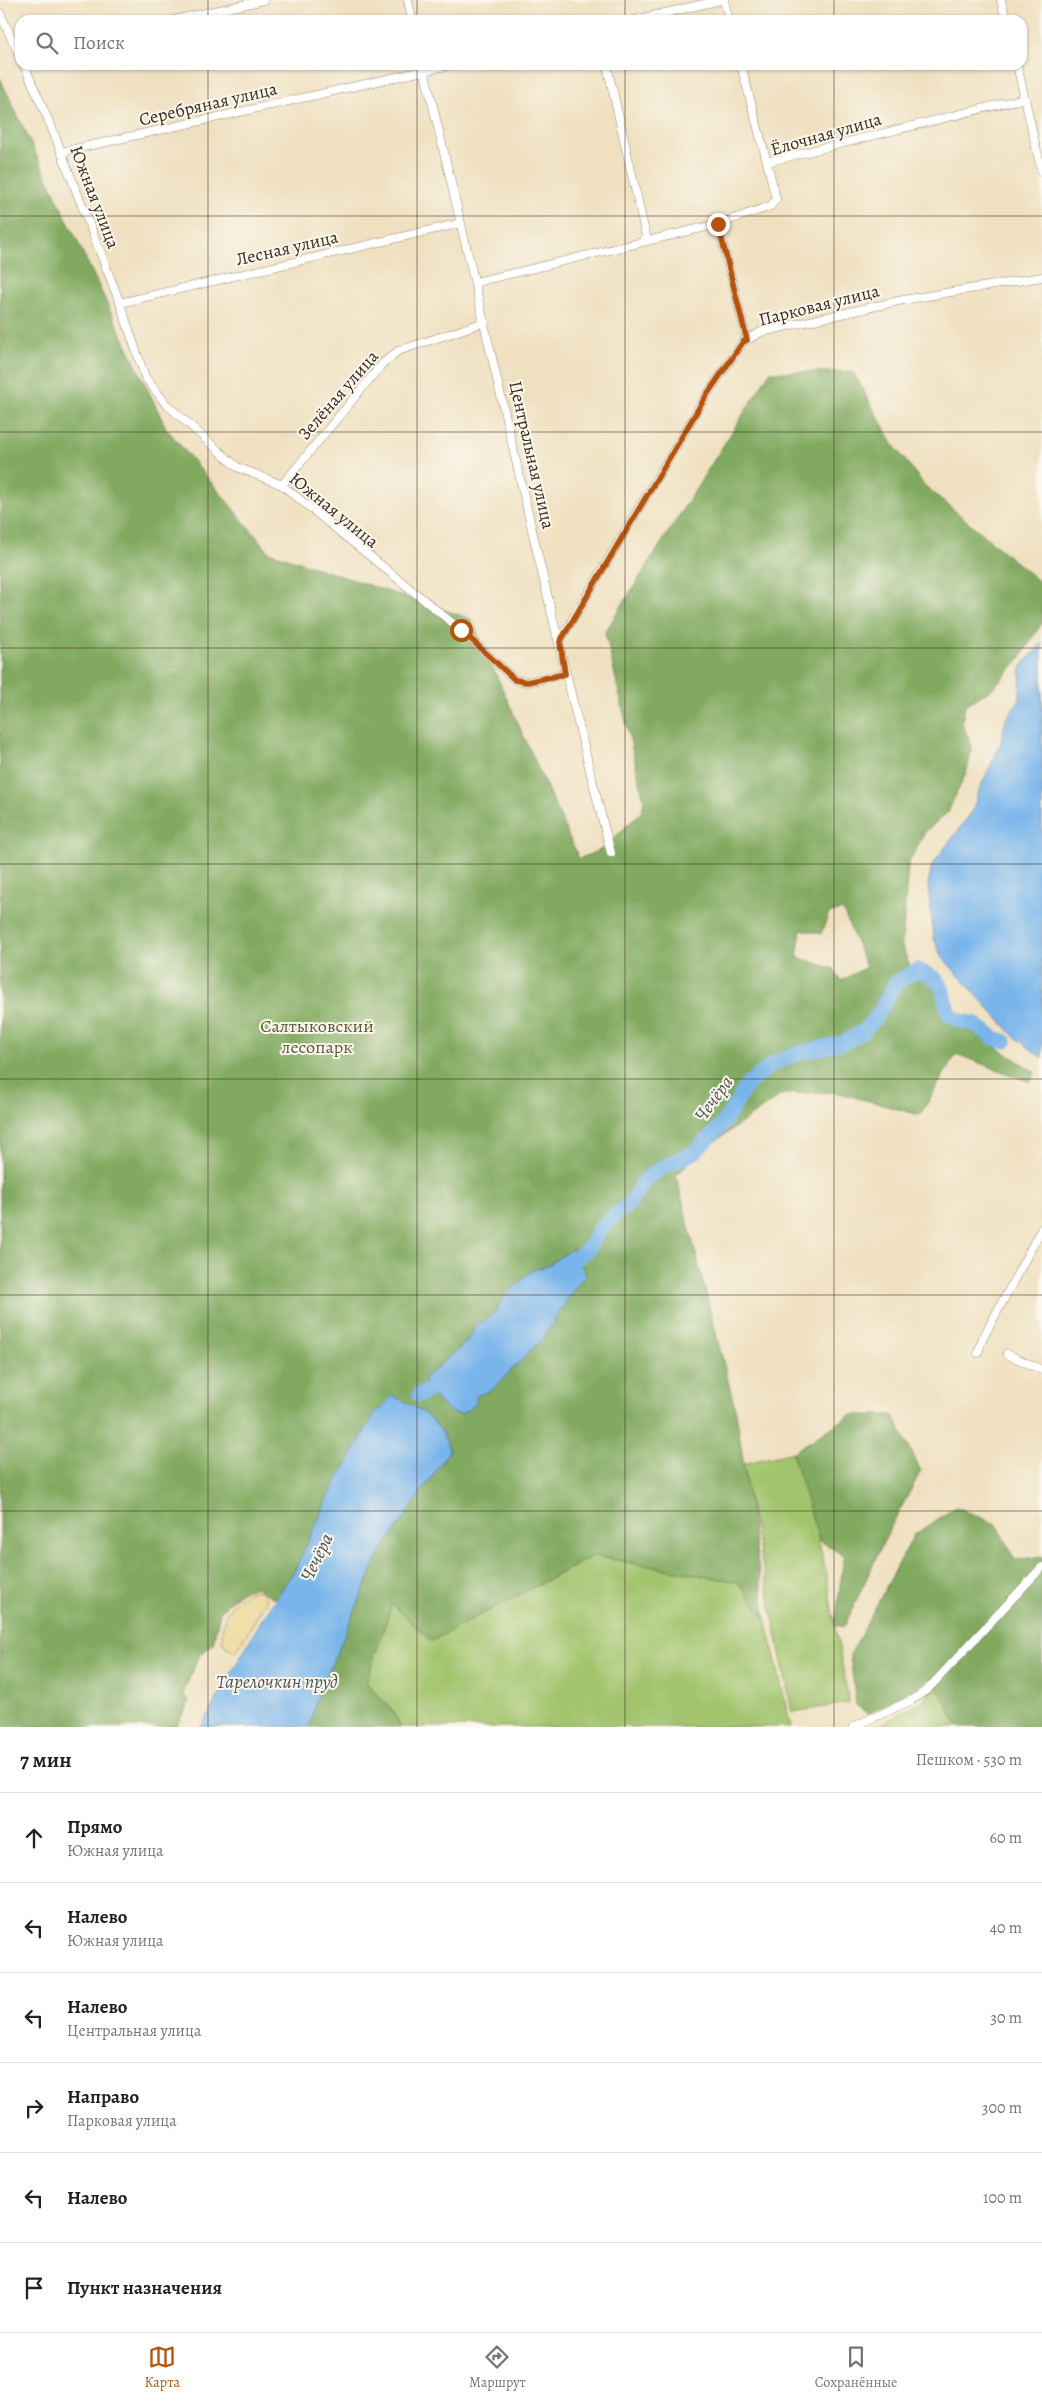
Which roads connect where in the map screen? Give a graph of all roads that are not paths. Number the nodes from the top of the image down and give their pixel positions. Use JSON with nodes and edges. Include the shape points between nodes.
{"nodes":[{"id":1,"x":265,"y":0,"type":"edge"},
{"id":2,"x":408,"y":0,"type":"edge"},
{"id":3,"x":722,"y":0,"type":"edge"},
{"id":4,"x":1000,"y":0,"type":"edge"},
{"id":5,"x":0,"y":13,"type":"edge"},
{"id":6,"x":197,"y":15,"type":"edge"},
{"id":7,"x":411,"y":15,"type":"edge"},
{"id":8,"x":657,"y":15,"type":"edge"},
{"id":9,"x":727,"y":15,"type":"edge"},
{"id":10,"x":1004,"y":15,"type":"edge"},
{"id":11,"x":15,"y":44,"type":"edge"},
{"id":12,"x":26,"y":70,"type":"edge"},
{"id":13,"x":415,"y":70,"type":"edge"},
{"id":14,"x":424,"y":70,"type":"edge"},
{"id":15,"x":608,"y":70,"type":"edge"},
{"id":16,"x":742,"y":70,"type":"edge"},
{"id":17,"x":1018,"y":70,"type":"edge"},
{"id":18,"x":1025,"y":98,"type":"junction"},
{"id":19,"x":61,"y":152,"type":"junction"},
{"id":20,"x":767,"y":162,"type":"junction"},
{"id":21,"x":1042,"y":172,"type":"edge"},
{"id":22,"x":461,"y":223,"type":"junction"},
{"id":23,"x":718,"y":224,"type":"junction"},
{"id":24,"x":647,"y":241,"type":"junction"},
{"id":25,"x":1042,"y":277,"type":"edge"},
{"id":26,"x":476,"y":282,"type":"junction"},
{"id":27,"x":120,"y":303,"type":"junction"},
{"id":28,"x":485,"y":322,"type":"junction"},
{"id":29,"x":747,"y":340,"type":"junction"},
{"id":30,"x":282,"y":485,"type":"junction"},
{"id":31,"x":560,"y":642,"type":"junction"},
{"id":32,"x":565,"y":674,"type":"junction"},
{"id":33,"x":611,"y":853,"type":"dead end"},
{"id":34,"x":1042,"y":1228,"type":"edge"},
{"id":35,"x":978,"y":1353,"type":"dead end"},
{"id":36,"x":1007,"y":1354,"type":"dead end"},
{"id":37,"x":1042,"y":1370,"type":"edge"},
{"id":38,"x":1042,"y":1567,"type":"edge"},
{"id":39,"x":853,"y":1727,"type":"edge"}],
"edges":[{"from":1,"to":6,"type":"street"},
{"from":2,"to":7,"type":"street"},
{"from":3,"to":8,"type":"street"},
{"from":3,"to":9,"type":"street"},
{"from":4,"to":10,"type":"street"},
{"from":5,"to":11,"type":"street"},
{"from":12,"to":19,"type":"street","name":"Южная улица"},
{"from":13,"to":19,"type":"street","name":"Серебряная улица"},
{"from":14,"to":22,"type":"street","name":"Центральная улица"},
{"from":15,"to":24,"type":"street"},
{"from":16,"to":20,"type":"street"},
{"from":17,"to":18,"type":"street"},
{"from":18,"to":20,"type":"street","name":"Ёлочная улица"},
{"from":18,"to":21,"type":"street"},
{"from":19,"to":27,"type":"street","name":"Южная улица"},
{"from":20,"to":23,"type":"street","name":"Ёлочная улица","via":[[776,199],[771,206]]},
{"from":22,"to":26,"type":"street","name":"Центральная улица"},
{"from":22,"to":27,"type":"street","name":"Лесная улица"},
{"from":23,"to":24,"type":"street","name":"Ёлочная улица"},
{"from":23,"to":29,"type":"street"},
{"from":24,"to":26,"type":"street","name":"Ёлочная улица"},
{"from":25,"to":29,"type":"street","name":"Парковая улица","via":[[904,300],[762,332]]},
{"from":26,"to":28,"type":"street","name":"Центральная улица"},
{"from":27,"to":30,"type":"street","name":"Южная улица","via":[[145,378],[166,404],[237,467]]},
{"from":28,"to":30,"type":"street","name":"Зелёная улица","via":[[398,351],[383,363]]},
{"from":28,"to":31,"type":"street","name":"Центральная улица"},
{"from":29,"to":31,"type":"street","name":"Парковая улица","via":[[706,396]]},
{"from":30,"to":32,"type":"street","name":"Южная улица","via":[[461,630],[515,680],[527,682]]},
{"from":31,"to":32,"type":"street","name":"Центральная улица"},
{"from":32,"to":33,"type":"street","name":"Центральная улица"},
{"from":34,"to":35,"type":"street"},
{"from":36,"to":37,"type":"street"},
{"from":38,"to":39,"type":"street","via":[[928,1689],[912,1700]]}]}
